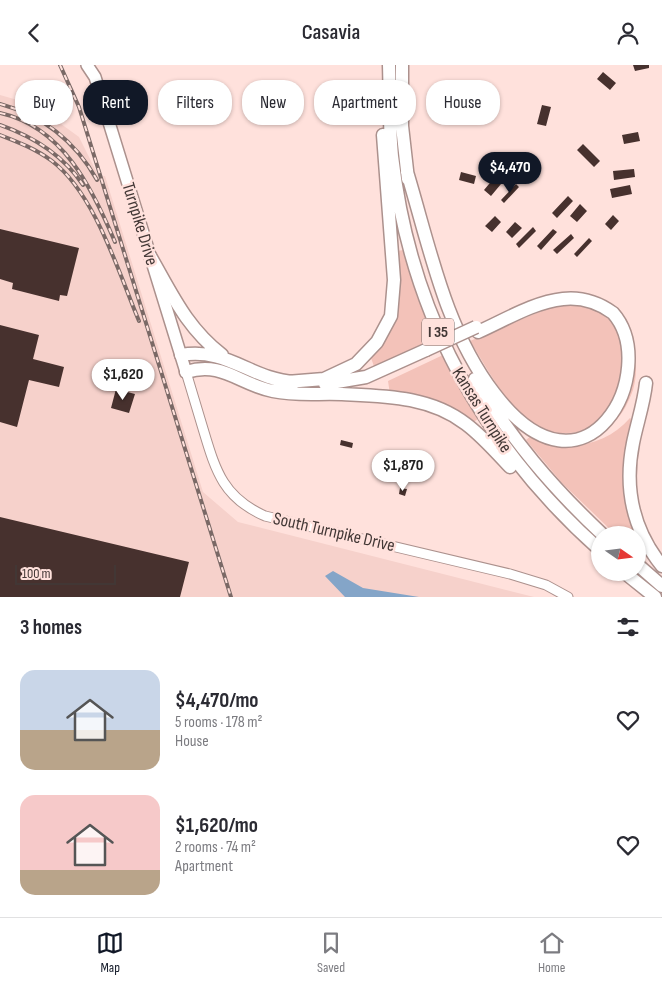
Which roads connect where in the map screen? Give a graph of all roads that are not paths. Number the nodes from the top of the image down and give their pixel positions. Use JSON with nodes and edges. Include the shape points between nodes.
{"nodes":[{"id":1,"x":87,"y":65,"type":"edge"},
{"id":2,"x":96,"y":65,"type":"edge"},
{"id":3,"x":388,"y":65,"type":"edge"},
{"id":4,"x":402,"y":65,"type":"edge"},
{"id":5,"x":95,"y":77,"type":"junction"},
{"id":6,"x":407,"y":172,"type":"junction"},
{"id":7,"x":150,"y":256,"type":"junction"},
{"id":8,"x":477,"y":329,"type":"junction"},
{"id":9,"x":639,"y":337,"type":"dead end"},
{"id":10,"x":428,"y":353,"type":"junction"},
{"id":11,"x":181,"y":355,"type":"junction"},
{"id":12,"x":226,"y":358,"type":"junction"},
{"id":13,"x":186,"y":372,"type":"junction"},
{"id":14,"x":647,"y":373,"type":"dead end"},
{"id":15,"x":287,"y":382,"type":"junction"},
{"id":16,"x":342,"y":394,"type":"junction"},
{"id":17,"x":594,"y":526,"type":"edge"},
{"id":18,"x":579,"y":531,"type":"junction"},
{"id":19,"x":591,"y":542,"type":"edge"},
{"id":20,"x":662,"y":565,"type":"edge"},
{"id":21,"x":646,"y":572,"type":"edge"},
{"id":22,"x":635,"y":581,"type":"edge"},
{"id":23,"x":662,"y":586,"type":"edge"},
{"id":24,"x":568,"y":597,"type":"edge"},
{"id":25,"x":655,"y":597,"type":"edge"}],
"edges":[{"from":1,"to":5,"type":"main road","name":"Turnpike Drive"},
{"from":2,"to":5,"type":"main road","name":"Turnpike Drive"},
{"from":3,"to":15,"type":"highway","via":[[382,121],[394,281],[391,316],[378,342],[356,364],[324,379]]},
{"from":3,"to":18,"type":"highway","name":"Kansas Turnpike","number":"I 35","via":[[392,154],[398,199],[411,255],[438,332],[474,403],[502,445],[549,502]]},
{"from":4,"to":6,"type":"highway","name":"Kansas Turnpike","number":"I 35","via":[[402,126]]},
{"from":5,"to":7,"type":"main road","name":"Turnpike Drive"},
{"from":6,"to":8,"type":"highway","via":[[429,252],[458,331],[478,370],[511,413],[538,434],[556,439],[585,439],[599,435],[620,421],[635,396],[640,367],[633,338],[616,316],[592,302],[551,301]]},
{"from":6,"to":17,"type":"highway","name":"Kansas Turnpike","number":"I 35","via":[[419,239],[432,286],[474,379],[528,457]]},
{"from":7,"to":11,"type":"main road","name":"Turnpike Drive"},
{"from":7,"to":12,"type":"highway","via":[[187,321]]},
{"from":8,"to":9,"type":"highway","via":[[540,297],[569,292],[599,297],[611,304],[628,320]]},
{"from":8,"to":10,"type":"highway","bridge":true},
{"from":10,"to":15,"type":"highway","via":[[359,378],[324,384]]},
{"from":10,"to":16,"type":"highway"},
{"from":11,"to":12,"type":"highway","via":[[198,352]]},
{"from":11,"to":13,"type":"main road","name":"Turnpike Drive"},
{"from":12,"to":15,"type":"highway","via":[[261,375]]},
{"from":13,"to":16,"type":"highway","via":[[213,368],[271,391]]},
{"from":13,"to":24,"type":"street","name":"South Turnpike Drive","via":[[216,471],[228,491],[252,511],[510,574],[546,585]]},
{"from":14,"to":20,"type":"highway","via":[[632,445],[630,497],[640,532]]},
{"from":16,"to":18,"type":"highway","via":[[402,398],[452,414],[485,441],[555,513]]},
{"from":18,"to":19,"type":"highway","name":"Kansas Turnpike","number":"I 35"},
{"from":21,"to":23,"type":"highway"},
{"from":22,"to":25,"type":"highway"}]}
